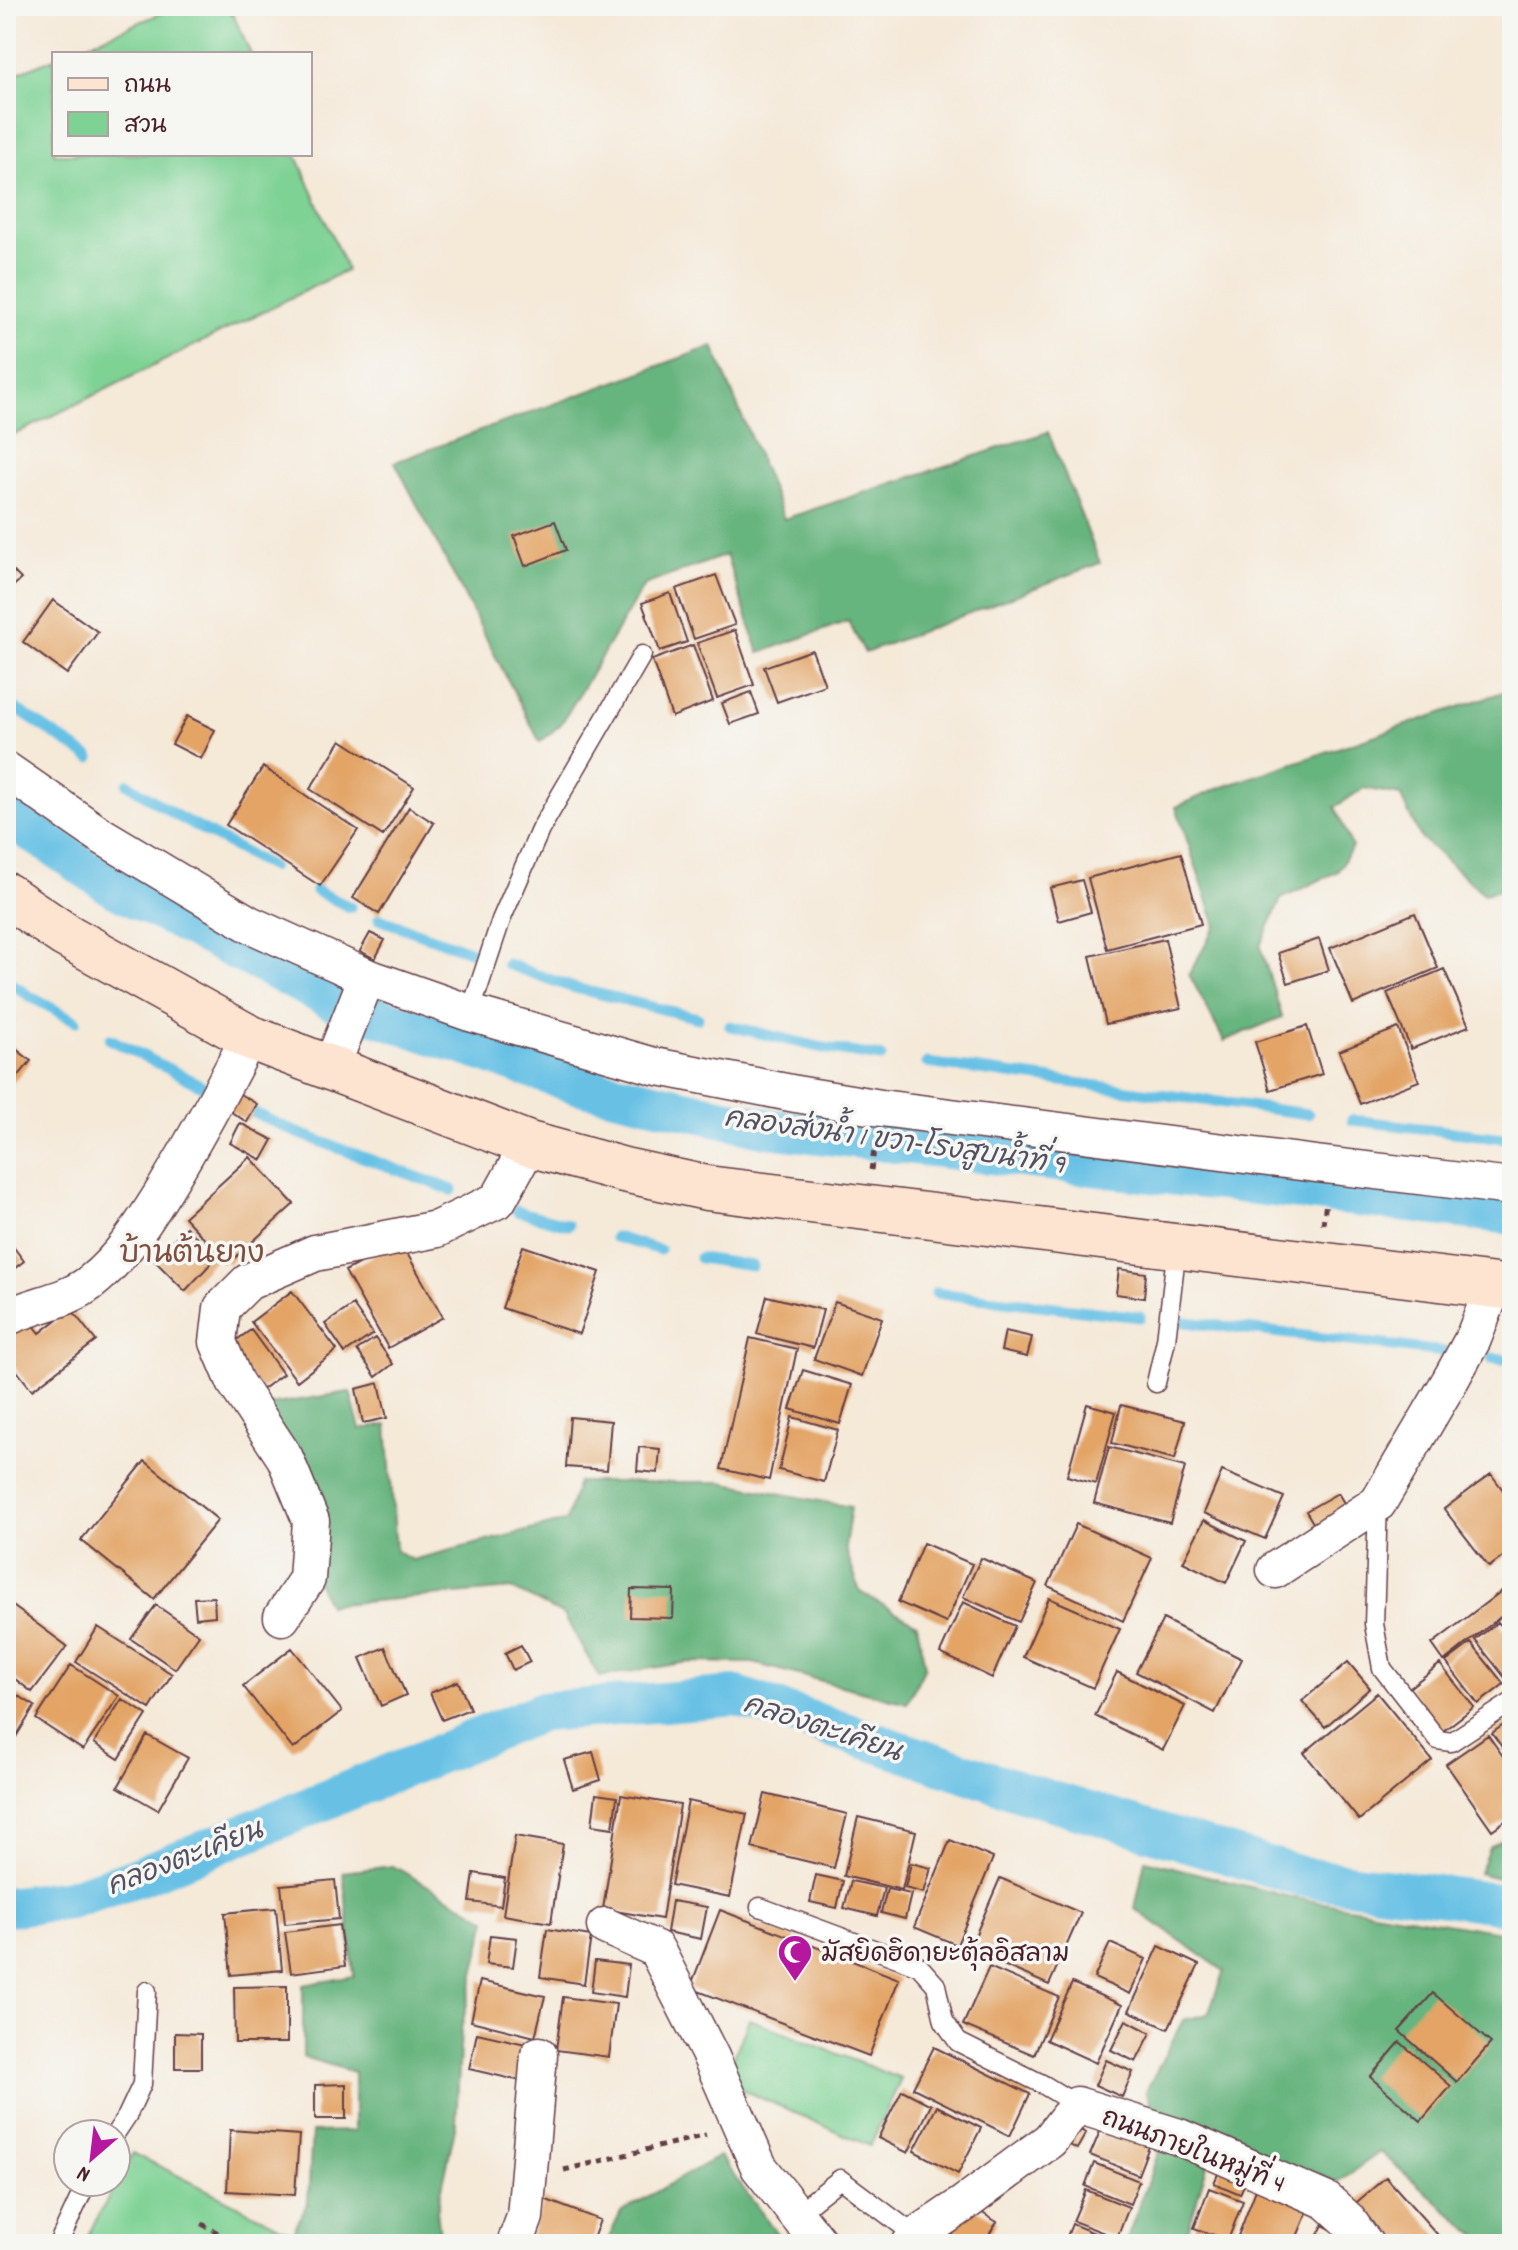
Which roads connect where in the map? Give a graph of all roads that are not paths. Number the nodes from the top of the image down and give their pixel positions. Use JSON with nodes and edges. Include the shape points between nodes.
{"nodes":[{"id":1,"x":642,"y":655,"type":"dead end"},
{"id":2,"x":6,"y":770,"type":"edge"},
{"id":3,"x":6,"y":895,"type":"edge"},
{"id":4,"x":364,"y":985,"type":"junction"},
{"id":5,"x":470,"y":1013,"type":"junction"},
{"id":6,"x":249,"y":1037,"type":"junction"},
{"id":7,"x":337,"y":1053,"type":"junction"},
{"id":8,"x":529,"y":1144,"type":"junction"},
{"id":9,"x":1512,"y":1187,"type":"edge"},
{"id":10,"x":1177,"y":1246,"type":"junction"},
{"id":11,"x":1503,"y":1286,"type":"edge"},
{"id":12,"x":6,"y":1318,"type":"edge"},
{"id":13,"x":1156,"y":1383,"type":"dead end"},
{"id":14,"x":1378,"y":1503,"type":"junction"},
{"id":15,"x":1275,"y":1570,"type":"dead end"},
{"id":16,"x":282,"y":1617,"type":"dead end"},
{"id":17,"x":1512,"y":1702,"type":"edge"},
{"id":18,"x":760,"y":1907,"type":"dead end"},
{"id":19,"x":605,"y":1926,"type":"dead end"},
{"id":20,"x":147,"y":1991,"type":"dead end"},
{"id":21,"x":539,"y":2055,"type":"dead end"},
{"id":22,"x":1077,"y":2105,"type":"junction"},
{"id":23,"x":126,"y":2118,"type":"edge"},
{"id":24,"x":80,"y":2198,"type":"edge"},
{"id":25,"x":796,"y":2214,"type":"junction"},
{"id":26,"x":913,"y":2240,"type":"edge"},
{"id":27,"x":58,"y":2244,"type":"edge"},
{"id":28,"x":515,"y":2244,"type":"edge"},
{"id":29,"x":820,"y":2244,"type":"edge"},
{"id":30,"x":1365,"y":2244,"type":"edge"}],
"edges":[{"from":1,"to":5,"type":"lane","via":[[540,830],[501,920]]},
{"from":2,"to":4,"type":"street","via":[[97,833]]},
{"from":3,"to":6,"type":"main road","via":[[65,935]]},
{"from":4,"to":5,"type":"street"},
{"from":4,"to":7,"type":"street"},
{"from":5,"to":9,"type":"street","via":[[654,1066],[796,1094]]},
{"from":6,"to":7,"type":"main road"},
{"from":6,"to":12,"type":"street","via":[[140,1229],[90,1282],[66,1298]]},
{"from":7,"to":8,"type":"main road"},
{"from":8,"to":10,"type":"main road","via":[[707,1188]]},
{"from":8,"to":16,"type":"street","via":[[498,1200],[437,1229],[315,1253],[248,1282],[222,1308],[218,1342],[235,1382],[285,1458],[311,1521],[307,1579]]},
{"from":10,"to":11,"type":"main road"},
{"from":10,"to":13,"type":"lane"},
{"from":11,"to":14,"type":"street"},
{"from":14,"to":15,"type":"street"},
{"from":14,"to":17,"type":"lane","via":[[1374,1624],[1382,1668],[1438,1740],[1451,1742]]},
{"from":18,"to":22,"type":"lane","via":[[919,1966],[936,1985],[944,2021],[958,2042]]},
{"from":19,"to":25,"type":"street","via":[[656,1949],[759,2167]]},
{"from":20,"to":23,"type":"lane","via":[[142,2084]]},
{"from":21,"to":28,"type":"street","via":[[525,2217]]},
{"from":22,"to":26,"type":"street","name":"ถนนภายในหมู่ที่ 4","via":[[1050,2140]]},
{"from":22,"to":30,"type":"street","name":"ถนนภายในหมู่ที่ 4","via":[[1179,2137],[1327,2201]]},
{"from":24,"to":27,"type":"lane"},
{"from":25,"to":26,"type":"lane","via":[[840,2179]]},
{"from":25,"to":29,"type":"street"}]}
